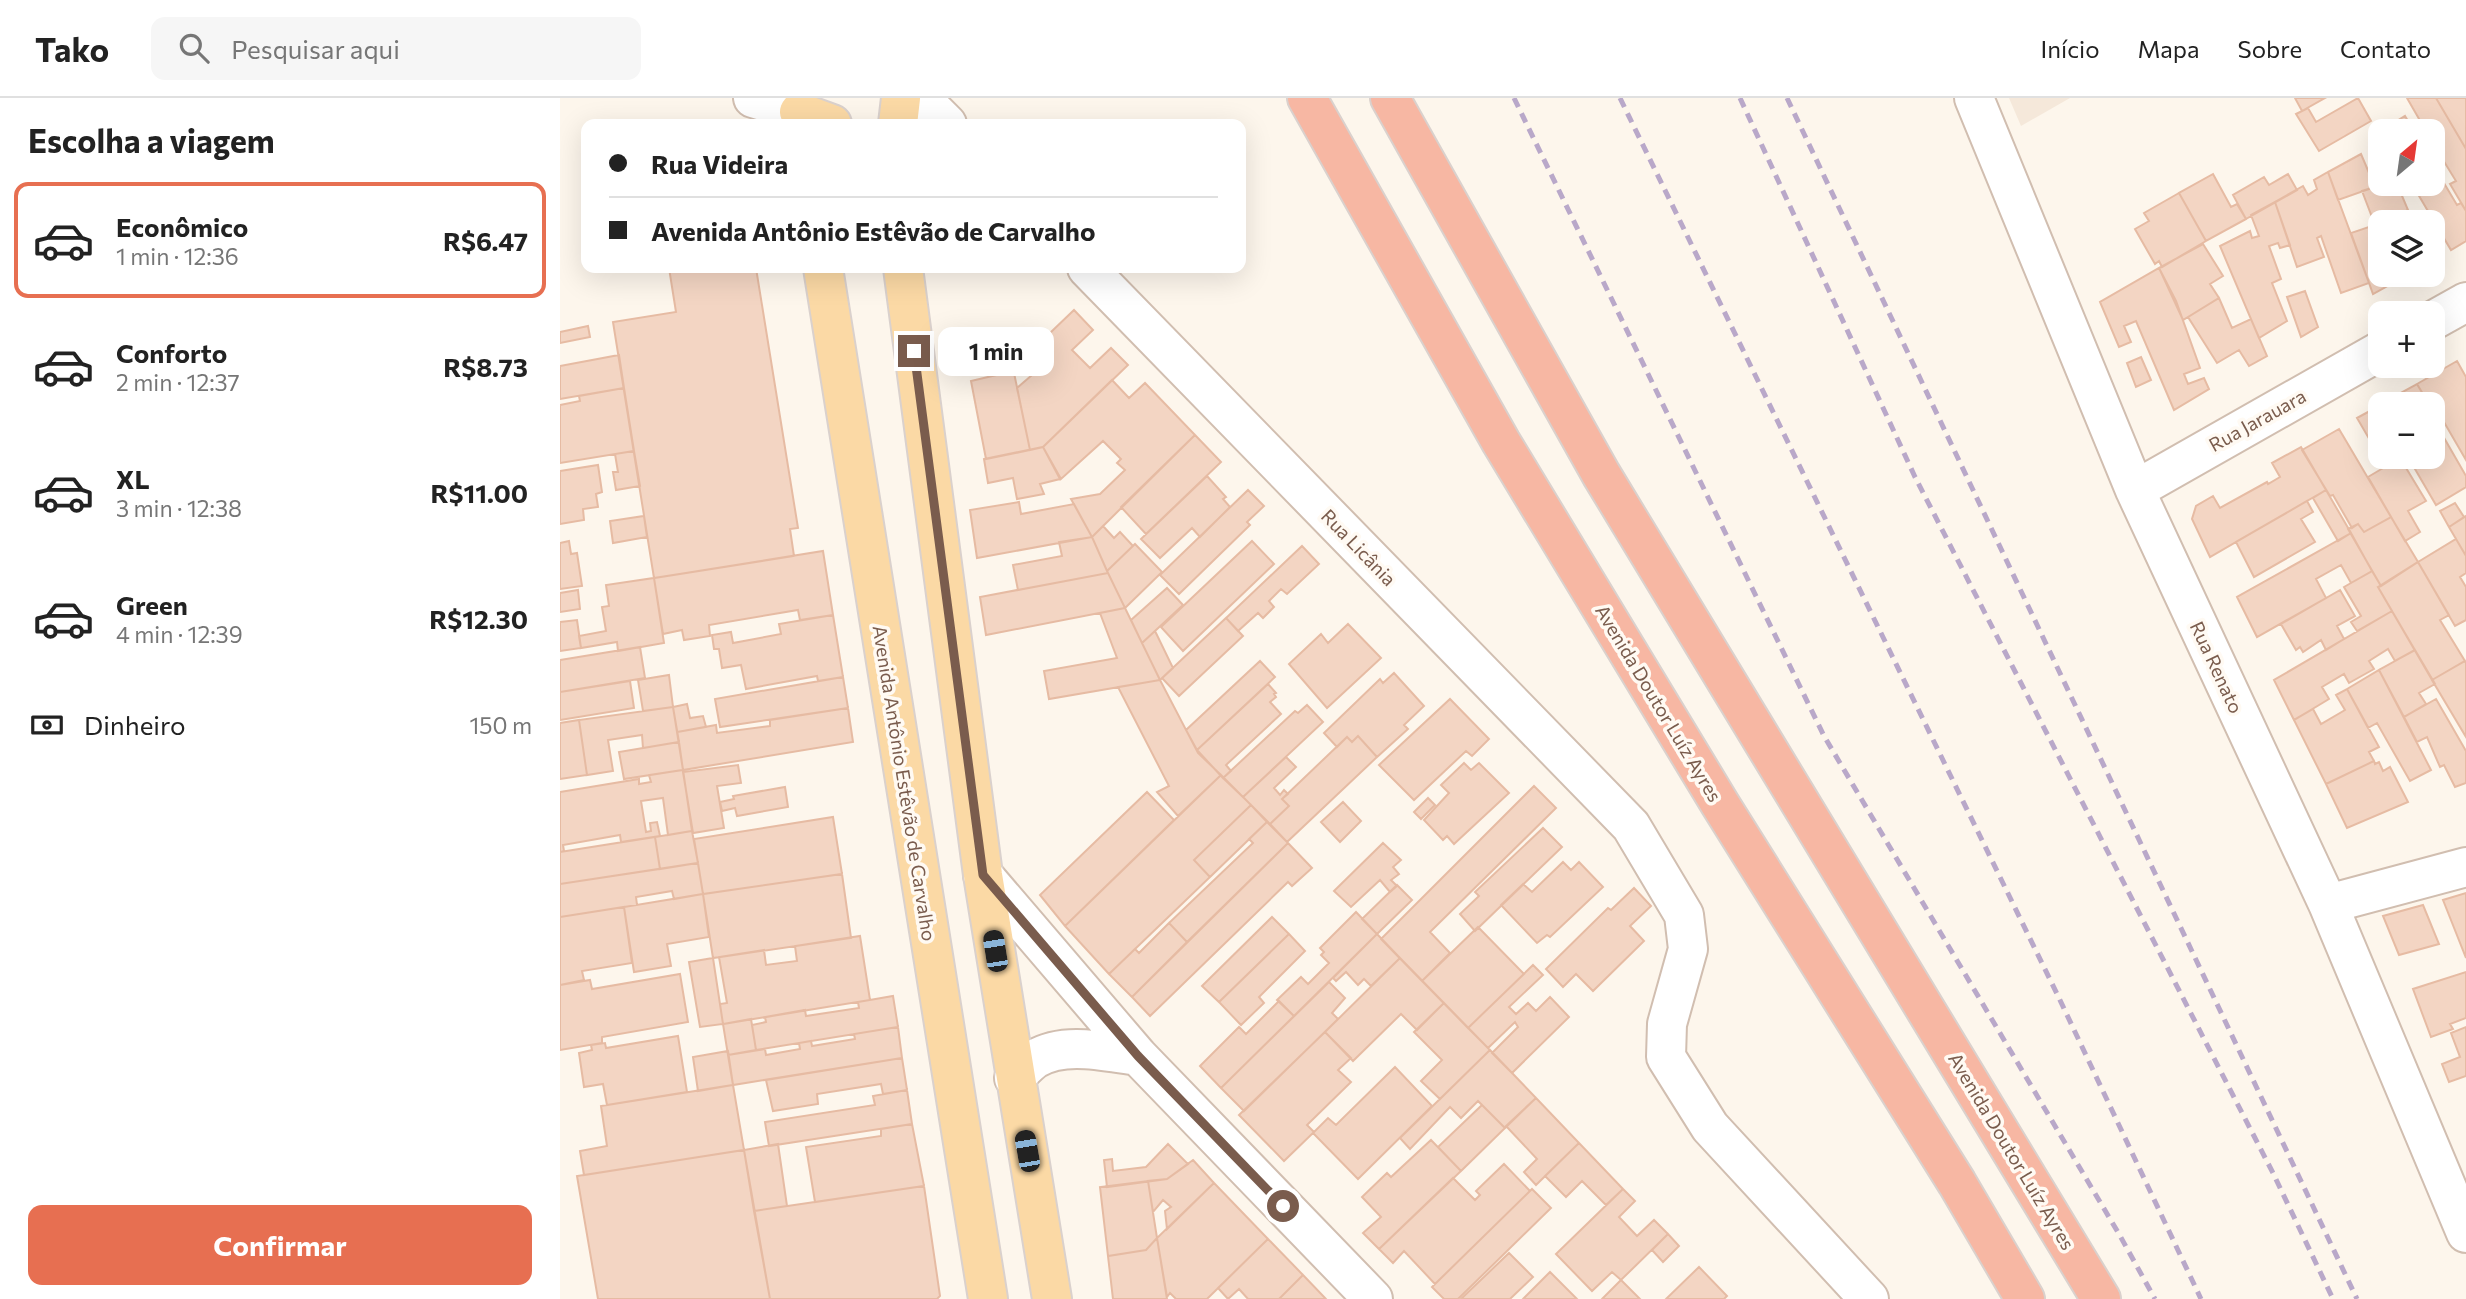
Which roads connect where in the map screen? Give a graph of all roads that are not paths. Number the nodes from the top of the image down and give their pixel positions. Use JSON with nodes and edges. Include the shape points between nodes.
{"nodes":[{"id":1,"x":753,"y":98,"type":"edge"},
{"id":2,"x":901,"y":98,"type":"edge"},
{"id":3,"x":921,"y":98,"type":"edge"},
{"id":4,"x":1307,"y":98,"type":"edge"},
{"id":5,"x":1390,"y":98,"type":"edge"},
{"id":6,"x":1974,"y":98,"type":"edge"},
{"id":7,"x":807,"y":115,"type":"edge"},
{"id":8,"x":899,"y":119,"type":"edge"},
{"id":9,"x":942,"y":119,"type":"edge"},
{"id":10,"x":824,"y":273,"type":"edge"},
{"id":11,"x":904,"y":273,"type":"edge"},
{"id":12,"x":1092,"y":273,"type":"edge"},
{"id":13,"x":2466,"y":302,"type":"edge"},
{"id":14,"x":2445,"y":314,"type":"edge"},
{"id":15,"x":2368,"y":358,"type":"edge"},
{"id":16,"x":2135,"y":490,"type":"junction"},
{"id":17,"x":2466,"y":867,"type":"edge"},
{"id":18,"x":983,"y":875,"type":"junction"},
{"id":19,"x":2328,"y":904,"type":"junction"},
{"id":20,"x":1138,"y":1056,"type":"junction"},
{"id":21,"x":1014,"y":1078,"type":"junction"},
{"id":22,"x":2466,"y":1233,"type":"edge"},
{"id":23,"x":988,"y":1299,"type":"edge"},
{"id":24,"x":1052,"y":1299,"type":"edge"},
{"id":25,"x":1373,"y":1299,"type":"edge"},
{"id":26,"x":1869,"y":1299,"type":"edge"},
{"id":27,"x":2025,"y":1299,"type":"edge"},
{"id":28,"x":2101,"y":1299,"type":"edge"}],
"edges":[{"from":1,"to":7,"type":"street"},
{"from":2,"to":8,"type":"main road"},
{"from":3,"to":9,"type":"street"},
{"from":4,"to":27,"type":"highway","name":"Avenida Doutor Luíz Ayres","via":[[1502,442]]},
{"from":5,"to":28,"type":"highway","name":"Avenida Doutor Luíz Ayres","via":[[1601,474]]},
{"from":6,"to":16,"type":"street","name":"Rua Renato"},
{"from":10,"to":23,"type":"main road","name":"Avenida Antônio Estêvão de Carvalho"},
{"from":11,"to":18,"type":"main road"},
{"from":12,"to":26,"type":"street","name":"Rua Licânia","via":[[1631,826],[1685,915],[1688,949],[1667,1024],[1666,1057],[1710,1127]]},
{"from":13,"to":14,"type":"street"},
{"from":15,"to":16,"type":"street","name":"Rua Jarauara"},
{"from":16,"to":19,"type":"street","name":"Rua Renato"},
{"from":17,"to":19,"type":"street"},
{"from":18,"to":20,"type":"street"},
{"from":18,"to":21,"type":"main road"},
{"from":19,"to":22,"type":"street","name":"Rua Renato"},
{"from":20,"to":21,"type":"street","via":[[1064,1050],[1035,1058]]},
{"from":20,"to":25,"type":"street"},
{"from":21,"to":24,"type":"main road"}]}
